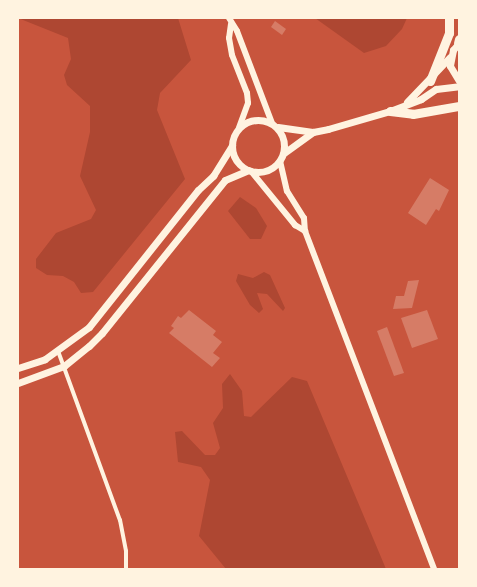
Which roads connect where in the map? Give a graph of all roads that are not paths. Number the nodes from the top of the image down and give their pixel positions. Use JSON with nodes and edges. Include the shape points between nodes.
{"nodes":[{"id":1,"x":449,"y":18,"type":"edge"},
{"id":2,"x":230,"y":21,"type":"edge"},
{"id":3,"x":459,"y":42,"type":"edge"},
{"id":4,"x":450,"y":58,"type":"junction"},
{"id":5,"x":430,"y":81,"type":"junction"},
{"id":6,"x":459,"y":81,"type":"edge"},
{"id":7,"x":459,"y":86,"type":"edge"},
{"id":8,"x":403,"y":105,"type":"junction"},
{"id":9,"x":459,"y":106,"type":"edge"},
{"id":10,"x":390,"y":111,"type":"junction"},
{"id":11,"x":275,"y":125,"type":"junction"},
{"id":12,"x":239,"y":128,"type":"junction"},
{"id":13,"x":313,"y":132,"type":"junction"},
{"id":14,"x":232,"y":146,"type":"junction"},
{"id":15,"x":284,"y":153,"type":"junction"},
{"id":16,"x":280,"y":161,"type":"junction"},
{"id":17,"x":249,"y":170,"type":"junction"},
{"id":18,"x":305,"y":231,"type":"junction"},
{"id":19,"x":58,"y":351,"type":"junction"},
{"id":20,"x":64,"y":366,"type":"junction"},
{"id":21,"x":18,"y":368,"type":"edge"},
{"id":22,"x":18,"y":383,"type":"edge"},
{"id":23,"x":126,"y":569,"type":"edge"},
{"id":24,"x":434,"y":569,"type":"edge"}],
"edges":[{"from":1,"to":5,"type":"highway","via":[[449,33]]},
{"from":2,"to":11,"type":"street","via":[[237,31]]},
{"from":2,"to":12,"type":"street","via":[[229,38],[232,54],[248,93],[248,103]]},
{"from":3,"to":4,"type":"main road"},
{"from":4,"to":5,"type":"main road"},
{"from":4,"to":6,"type":"main road","via":[[453,74]]},
{"from":5,"to":8,"type":"main road"},
{"from":7,"to":8,"type":"main road","via":[[436,89]]},
{"from":8,"to":10,"type":"main road"},
{"from":9,"to":10,"type":"highway","via":[[413,114]]},
{"from":10,"to":13,"type":"main road"},
{"from":11,"to":12,"type":"main road","via":[[262,119],[252,120]]},
{"from":11,"to":13,"type":"main road"},
{"from":11,"to":15,"type":"main road","via":[[282,135]]},
{"from":12,"to":14,"type":"main road"},
{"from":13,"to":15,"type":"main road"},
{"from":14,"to":17,"type":"main road","via":[[237,162]]},
{"from":14,"to":19,"type":"main road","via":[[213,176],[182,210],[108,305],[89,327]]},
{"from":15,"to":16,"type":"main road"},
{"from":16,"to":17,"type":"main road","via":[[267,170]]},
{"from":16,"to":18,"type":"street","via":[[287,191],[304,218]]},
{"from":17,"to":18,"type":"street","via":[[295,225]]},
{"from":17,"to":20,"type":"main road","via":[[225,180],[102,334]]},
{"from":18,"to":24,"type":"street"},
{"from":19,"to":20,"type":"street"},
{"from":19,"to":21,"type":"main road"},
{"from":20,"to":22,"type":"main road"},
{"from":20,"to":23,"type":"street","via":[[120,520],[126,551]]}]}
